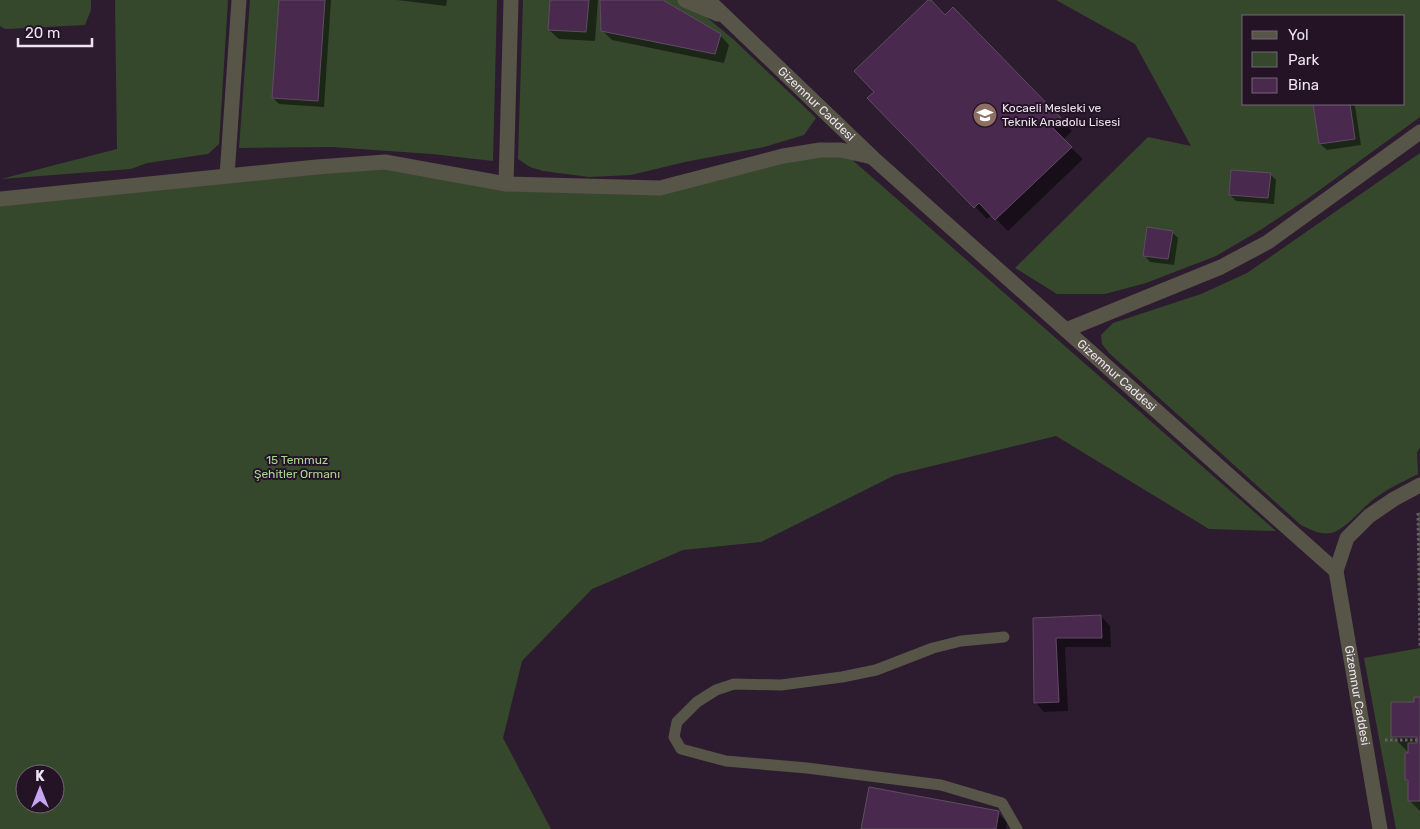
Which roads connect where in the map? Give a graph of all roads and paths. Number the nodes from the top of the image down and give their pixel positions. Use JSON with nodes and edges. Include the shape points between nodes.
{"nodes":[{"id":1,"x":239,"y":0,"type":"edge"},
{"id":2,"x":511,"y":0,"type":"edge"},
{"id":3,"x":685,"y":0,"type":"edge"},
{"id":4,"x":708,"y":0,"type":"edge"},
{"id":5,"x":729,"y":19,"type":"junction"},
{"id":6,"x":1420,"y":132,"type":"edge"},
{"id":7,"x":873,"y":158,"type":"junction"},
{"id":8,"x":227,"y":176,"type":"junction"},
{"id":9,"x":506,"y":184,"type":"junction"},
{"id":10,"x":0,"y":199,"type":"edge"},
{"id":11,"x":1066,"y":330,"type":"junction"},
{"id":12,"x":1420,"y":485,"type":"edge"},
{"id":13,"x":1418,"y":513,"type":"dead end"},
{"id":14,"x":1420,"y":566,"type":"edge"},
{"id":15,"x":1336,"y":571,"type":"junction"},
{"id":16,"x":1004,"y":637,"type":"dead end"},
{"id":17,"x":1420,"y":648,"type":"edge"},
{"id":18,"x":1378,"y":740,"type":"dead end"},
{"id":19,"x":1417,"y":740,"type":"dead end"},
{"id":20,"x":1017,"y":829,"type":"edge"},
{"id":21,"x":1380,"y":829,"type":"edge"}],
"edges":[{"from":1,"to":8,"type":"street"},
{"from":2,"to":9,"type":"street"},
{"from":3,"to":5,"type":"street"},
{"from":4,"to":5,"type":"street","name":"Gizemnur Caddesi"},
{"from":5,"to":7,"type":"street","name":"Gizemnur Caddesi"},
{"from":6,"to":11,"type":"street","via":[[1268,242],[1221,267]]},
{"from":7,"to":9,"type":"street","via":[[841,150],[820,150],[783,156],[660,188]]},
{"from":7,"to":11,"type":"street","name":"Gizemnur Caddesi"},
{"from":8,"to":9,"type":"street","via":[[385,162]]},
{"from":8,"to":10,"type":"street"},
{"from":11,"to":15,"type":"street","name":"Gizemnur Caddesi"},
{"from":12,"to":15,"type":"street","via":[[1369,516],[1347,538]]},
{"from":13,"to":14,"type":"path"},
{"from":14,"to":17,"type":"path"},
{"from":15,"to":21,"type":"street","name":"Gizemnur Caddesi"},
{"from":16,"to":20,"type":"lane","via":[[961,641],[876,670],[842,677],[781,685],[734,684],[697,702],[677,722],[674,737],[681,749],[726,761],[941,785],[1002,803]]},
{"from":18,"to":19,"type":"path"}]}
